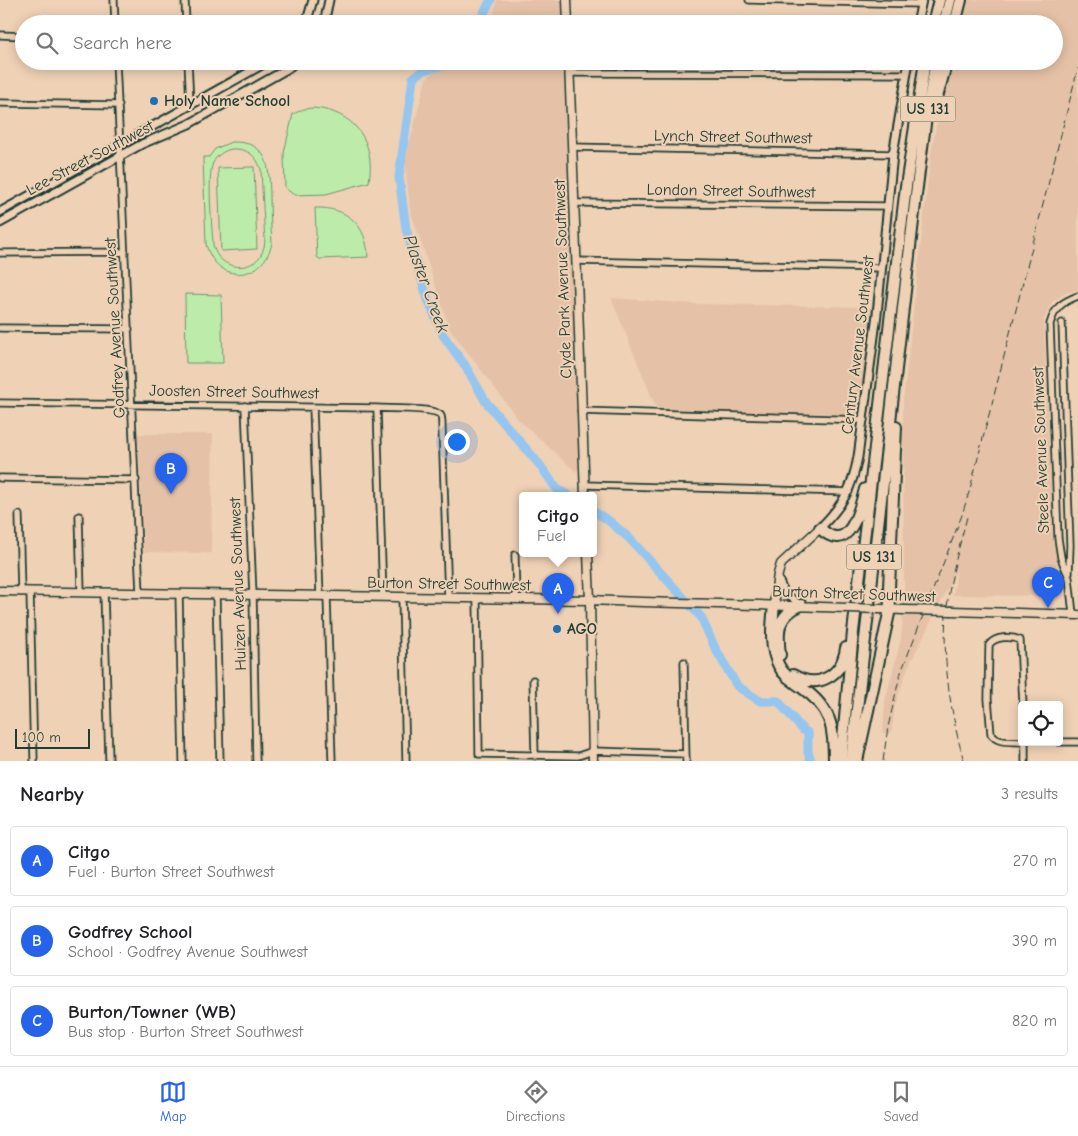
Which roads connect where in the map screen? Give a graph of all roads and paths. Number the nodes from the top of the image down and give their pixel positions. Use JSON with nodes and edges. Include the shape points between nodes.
{"nodes":[{"id":1,"x":114,"y":0,"type":"edge"},
{"id":2,"x":185,"y":0,"type":"edge"},
{"id":3,"x":313,"y":0,"type":"edge"},
{"id":4,"x":329,"y":0,"type":"edge"},
{"id":5,"x":567,"y":0,"type":"edge"},
{"id":6,"x":748,"y":0,"type":"edge"},
{"id":7,"x":939,"y":0,"type":"edge"},
{"id":8,"x":950,"y":0,"type":"edge"},
{"id":9,"x":961,"y":0,"type":"edge"},
{"id":10,"x":922,"y":2,"type":"edge"},
{"id":11,"x":115,"y":15,"type":"edge"},
{"id":12,"x":186,"y":15,"type":"edge"},
{"id":13,"x":310,"y":15,"type":"edge"},
{"id":14,"x":326,"y":15,"type":"edge"},
{"id":15,"x":568,"y":15,"type":"edge"},
{"id":16,"x":919,"y":15,"type":"edge"},
{"id":17,"x":935,"y":15,"type":"edge"},
{"id":18,"x":946,"y":15,"type":"edge"},
{"id":19,"x":957,"y":15,"type":"edge"},
{"id":20,"x":0,"y":35,"type":"edge"},
{"id":21,"x":15,"y":36,"type":"edge"},
{"id":22,"x":117,"y":70,"type":"edge"},
{"id":23,"x":188,"y":70,"type":"edge"},
{"id":24,"x":252,"y":70,"type":"edge"},
{"id":25,"x":285,"y":70,"type":"edge"},
{"id":26,"x":570,"y":70,"type":"edge"},
{"id":27,"x":907,"y":70,"type":"edge"},
{"id":28,"x":924,"y":70,"type":"edge"},
{"id":29,"x":935,"y":70,"type":"edge"},
{"id":30,"x":945,"y":70,"type":"edge"},
{"id":31,"x":570,"y":73,"type":"junction"},
{"id":32,"x":906,"y":74,"type":"junction"},
{"id":33,"x":0,"y":103,"type":"edge"},
{"id":34,"x":190,"y":104,"type":"junction"},
{"id":35,"x":119,"y":105,"type":"junction"},
{"id":36,"x":120,"y":144,"type":"junction"},
{"id":37,"x":572,"y":147,"type":"junction"},
{"id":38,"x":893,"y":154,"type":"junction"},
{"id":39,"x":121,"y":155,"type":"junction"},
{"id":40,"x":921,"y":156,"type":"junction"},
{"id":41,"x":574,"y":203,"type":"junction"},
{"id":42,"x":888,"y":206,"type":"junction"},
{"id":43,"x":0,"y":212,"type":"edge"},
{"id":44,"x":0,"y":223,"type":"edge"},
{"id":45,"x":125,"y":252,"type":"junction"},
{"id":46,"x":0,"y":253,"type":"edge"},
{"id":47,"x":576,"y":261,"type":"junction"},
{"id":48,"x":882,"y":268,"type":"junction"},
{"id":49,"x":1078,"y":296,"type":"edge"},
{"id":50,"x":1062,"y":323,"type":"dead end"},
{"id":51,"x":0,"y":328,"type":"edge"},
{"id":52,"x":129,"y":329,"type":"junction"},
{"id":53,"x":898,"y":354,"type":"junction"},
{"id":54,"x":0,"y":403,"type":"edge"},
{"id":55,"x":133,"y":404,"type":"junction"},
{"id":56,"x":246,"y":406,"type":"junction"},
{"id":57,"x":313,"y":408,"type":"junction"},
{"id":58,"x":378,"y":408,"type":"junction"},
{"id":59,"x":581,"y":412,"type":"junction"},
{"id":60,"x":864,"y":420,"type":"junction"},
{"id":61,"x":877,"y":434,"type":"junction"},
{"id":62,"x":0,"y":478,"type":"edge"},
{"id":63,"x":136,"y":480,"type":"junction"},
{"id":64,"x":585,"y":491,"type":"edge"},
{"id":65,"x":849,"y":492,"type":"junction"},
{"id":66,"x":18,"y":515,"type":"dead end"},
{"id":67,"x":79,"y":516,"type":"dead end"},
{"id":68,"x":820,"y":528,"type":"junction"},
{"id":69,"x":515,"y":554,"type":"dead end"},
{"id":70,"x":588,"y":557,"type":"edge"},
{"id":71,"x":778,"y":574,"type":"junction"},
{"id":72,"x":1069,"y":578,"type":"junction"},
{"id":73,"x":0,"y":591,"type":"edge"},
{"id":74,"x":21,"y":592,"type":"junction"},
{"id":75,"x":30,"y":592,"type":"junction"},
{"id":76,"x":81,"y":592,"type":"junction"},
{"id":77,"x":104,"y":593,"type":"junction"},
{"id":78,"x":140,"y":593,"type":"junction"},
{"id":79,"x":179,"y":594,"type":"junction"},
{"id":80,"x":216,"y":594,"type":"junction"},
{"id":81,"x":253,"y":595,"type":"junction"},
{"id":82,"x":323,"y":596,"type":"junction"},
{"id":83,"x":383,"y":597,"type":"junction"},
{"id":84,"x":402,"y":598,"type":"junction"},
{"id":85,"x":448,"y":598,"type":"junction"},
{"id":86,"x":477,"y":599,"type":"junction"},
{"id":87,"x":516,"y":599,"type":"junction"},
{"id":88,"x":590,"y":600,"type":"junction"},
{"id":89,"x":774,"y":605,"type":"junction"},
{"id":90,"x":801,"y":605,"type":"junction"},
{"id":91,"x":885,"y":609,"type":"junction"},
{"id":92,"x":1075,"y":615,"type":"edge"},
{"id":93,"x":853,"y":632,"type":"junction"},
{"id":94,"x":684,"y":662,"type":"dead end"},
{"id":95,"x":533,"y":680,"type":"dead end"},
{"id":96,"x":1023,"y":701,"type":"edge"},
{"id":97,"x":1018,"y":742,"type":"edge"},
{"id":98,"x":1063,"y":742,"type":"edge"},
{"id":99,"x":1078,"y":742,"type":"edge"},
{"id":100,"x":1023,"y":746,"type":"edge"},
{"id":101,"x":593,"y":751,"type":"junction"},
{"id":102,"x":686,"y":754,"type":"junction"},
{"id":103,"x":535,"y":756,"type":"junction"},
{"id":104,"x":34,"y":761,"type":"edge"},
{"id":105,"x":109,"y":761,"type":"edge"},
{"id":106,"x":183,"y":761,"type":"edge"},
{"id":107,"x":220,"y":761,"type":"edge"},
{"id":108,"x":256,"y":761,"type":"edge"},
{"id":109,"x":332,"y":761,"type":"edge"},
{"id":110,"x":406,"y":761,"type":"edge"},
{"id":111,"x":594,"y":761,"type":"edge"},
{"id":112,"x":686,"y":761,"type":"edge"},
{"id":113,"x":834,"y":761,"type":"edge"},
{"id":114,"x":841,"y":761,"type":"edge"},
{"id":115,"x":851,"y":761,"type":"edge"},
{"id":116,"x":857,"y":761,"type":"edge"},
{"id":117,"x":1025,"y":761,"type":"edge"}],
"edges":[{"from":1,"to":11,"type":"street"},
{"from":2,"to":12,"type":"street"},
{"from":3,"to":13,"type":"street"},
{"from":4,"to":14,"type":"street"},
{"from":5,"to":15,"type":"main road"},
{"from":6,"to":10,"type":"street"},
{"from":7,"to":17,"type":"highway"},
{"from":8,"to":18,"type":"highway"},
{"from":9,"to":19,"type":"highway"},
{"from":10,"to":16,"type":"street"},
{"from":20,"to":21,"type":"street"},
{"from":22,"to":35,"type":"street","name":"Godfrey Avenue Southwest"},
{"from":23,"to":34,"type":"street"},
{"from":24,"to":34,"type":"street","name":"Lee Street Southwest"},
{"from":25,"to":39,"type":"street","name":"Lee Street Southwest","via":[[189,124]]},
{"from":26,"to":31,"type":"main road","name":"Clyde Park Avenue Southwest"},
{"from":27,"to":32,"type":"street","name":"Century Avenue Southwest"},
{"from":28,"to":61,"type":"highway","number":"US 131","via":[[906,186]]},
{"from":29,"to":40,"type":"highway","number":"US 131"},
{"from":30,"to":40,"type":"highway"},
{"from":31,"to":32,"type":"street"},
{"from":31,"to":37,"type":"main road","name":"Clyde Park Avenue Southwest"},
{"from":32,"to":38,"type":"street","name":"Century Avenue Southwest"},
{"from":33,"to":35,"type":"street"},
{"from":34,"to":36,"type":"street","name":"Lee Street Southwest"},
{"from":35,"to":36,"type":"street","name":"Godfrey Avenue Southwest"},
{"from":36,"to":39,"type":"street","name":"Godfrey Avenue Southwest"},
{"from":36,"to":43,"type":"street","name":"Lee Street Southwest"},
{"from":37,"to":38,"type":"street","name":"Lynch Street Southwest"},
{"from":37,"to":41,"type":"main road","name":"Clyde Park Avenue Southwest"},
{"from":38,"to":42,"type":"street","name":"Century Avenue Southwest"},
{"from":39,"to":44,"type":"street","name":"Lee Street Southwest"},
{"from":39,"to":45,"type":"street","name":"Godfrey Avenue Southwest"},
{"from":40,"to":53,"type":"highway","number":"US 131"},
{"from":41,"to":42,"type":"street","name":"London Street Southwest"},
{"from":41,"to":47,"type":"main road","name":"Clyde Park Avenue Southwest"},
{"from":42,"to":48,"type":"street","name":"Century Avenue Southwest"},
{"from":45,"to":46,"type":"street"},
{"from":45,"to":52,"type":"street","name":"Godfrey Avenue Southwest"},
{"from":47,"to":48,"type":"street"},
{"from":47,"to":59,"type":"main road","name":"Clyde Park Avenue Southwest"},
{"from":48,"to":60,"type":"street","name":"Century Avenue Southwest"},
{"from":49,"to":72,"type":"street","name":"Steele Avenue Southwest","via":[[1058,306],[1050,324],[1058,538]]},
{"from":50,"to":72,"type":"street"},
{"from":51,"to":52,"type":"street"},
{"from":52,"to":55,"type":"street","name":"Godfrey Avenue Southwest"},
{"from":53,"to":91,"type":"highway","via":[[889,588]]},
{"from":53,"to":115,"type":"highway","number":"US 131"},
{"from":54,"to":55,"type":"street","name":"Joosten Street Southwest"},
{"from":55,"to":56,"type":"street","name":"Joosten Street Southwest"},
{"from":55,"to":63,"type":"street","name":"Godfrey Avenue Southwest"},
{"from":56,"to":57,"type":"street","name":"Joosten Street Southwest"},
{"from":56,"to":81,"type":"street","name":"Huizen Avenue Southwest"},
{"from":57,"to":58,"type":"street","name":"Joosten Street Southwest"},
{"from":57,"to":82,"type":"street"},
{"from":58,"to":83,"type":"street"},
{"from":58,"to":85,"type":"street","name":"Joosten Street Southwest","via":[[425,410],[441,416]]},
{"from":59,"to":60,"type":"street"},
{"from":59,"to":64,"type":"main road","name":"Clyde Park Avenue Southwest"},
{"from":60,"to":65,"type":"street","name":"Century Avenue Southwest"},
{"from":61,"to":68,"type":"highway","via":[[855,523],[839,536],[828,535]]},
{"from":61,"to":93,"type":"highway","number":"US 131"},
{"from":62,"to":63,"type":"street"},
{"from":63,"to":78,"type":"street","name":"Godfrey Avenue Southwest"},
{"from":64,"to":65,"type":"street"},
{"from":65,"to":68,"type":"street","name":"Century Avenue Southwest"},
{"from":66,"to":74,"type":"street"},
{"from":67,"to":76,"type":"street"},
{"from":68,"to":71,"type":"main road","name":"Century Avenue Southwest","via":[[784,561]]},
{"from":69,"to":87,"type":"street"},
{"from":70,"to":88,"type":"main road"},
{"from":71,"to":89,"type":"main road","name":"Century Avenue Southwest"},
{"from":71,"to":90,"type":"street","via":[[785,593]]},
{"from":72,"to":92,"type":"street","name":"Steele Avenue Southwest"},
{"from":73,"to":74,"type":"main road","name":"Burton Street Southwest"},
{"from":74,"to":75,"type":"main road","name":"Burton Street Southwest"},
{"from":75,"to":76,"type":"main road","name":"Burton Street Southwest"},
{"from":75,"to":104,"type":"street"},
{"from":76,"to":77,"type":"main road","name":"Burton Street Southwest"},
{"from":77,"to":78,"type":"main road","name":"Burton Street Southwest"},
{"from":77,"to":105,"type":"street"},
{"from":78,"to":79,"type":"main road","name":"Burton Street Southwest"},
{"from":79,"to":80,"type":"main road","name":"Burton Street Southwest"},
{"from":79,"to":106,"type":"street"},
{"from":80,"to":81,"type":"main road","name":"Burton Street Southwest"},
{"from":80,"to":107,"type":"street"},
{"from":81,"to":82,"type":"main road","name":"Burton Street Southwest"},
{"from":81,"to":108,"type":"street","name":"Huizen Avenue Southwest"},
{"from":82,"to":83,"type":"main road","name":"Burton Street Southwest"},
{"from":82,"to":109,"type":"street"},
{"from":83,"to":84,"type":"main road","name":"Burton Street Southwest"},
{"from":84,"to":85,"type":"main road","name":"Burton Street Southwest"},
{"from":84,"to":110,"type":"street"},
{"from":85,"to":86,"type":"main road","name":"Burton Street Southwest"},
{"from":86,"to":87,"type":"main road","name":"Burton Street Southwest"},
{"from":86,"to":103,"type":"street","via":[[479,754]]},
{"from":87,"to":88,"type":"main road","name":"Burton Street Southwest"},
{"from":88,"to":89,"type":"main road","name":"Burton Street Southwest"},
{"from":88,"to":101,"type":"main road"},
{"from":89,"to":90,"type":"main road","name":"Burton Street Southwest"},
{"from":89,"to":113,"type":"highway","via":[[772,643],[777,663],[786,676],[817,700],[827,713],[834,737]]},
{"from":90,"to":91,"type":"main road","name":"Burton Street Southwest","bridge":true},
{"from":90,"to":93,"type":"highway","via":[[782,619],[780,639],[782,663],[798,678],[816,681],[834,674],[842,663]]},
{"from":91,"to":92,"type":"main road","name":"Burton Street Southwest","bridge":true},
{"from":91,"to":116,"type":"highway"},
{"from":93,"to":114,"type":"highway","number":"US 131"},
{"from":94,"to":102,"type":"street"},
{"from":95,"to":103,"type":"street"},
{"from":96,"to":97,"type":"street","via":[[1020,640],[997,639],[988,645],[990,730],[1000,741]]},
{"from":98,"to":99,"type":"street"},
{"from":100,"to":117,"type":"street"},
{"from":101,"to":102,"type":"street"},
{"from":101,"to":103,"type":"street","via":[[578,756]]},
{"from":101,"to":111,"type":"main road"},
{"from":102,"to":112,"type":"street"}]}
